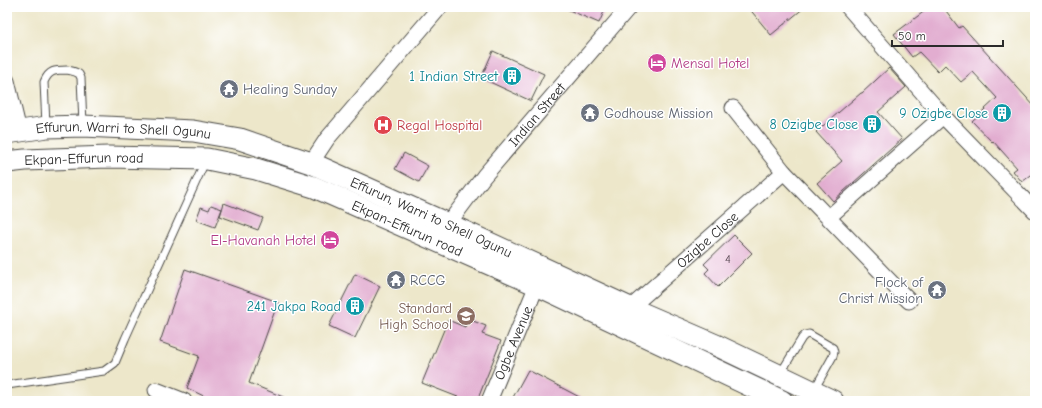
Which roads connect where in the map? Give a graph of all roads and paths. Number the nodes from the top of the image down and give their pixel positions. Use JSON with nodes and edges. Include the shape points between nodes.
{"nodes":[{"id":1,"x":440,"y":7,"type":"edge"},
{"id":2,"x":630,"y":7,"type":"edge"},
{"id":3,"x":848,"y":7,"type":"edge"},
{"id":4,"x":7,"y":81,"type":"edge"},
{"id":5,"x":733,"y":108,"type":"dead end"},
{"id":6,"x":943,"y":116,"type":"junction"},
{"id":7,"x":83,"y":126,"type":"junction"},
{"id":8,"x":47,"y":127,"type":"junction"},
{"id":9,"x":13,"y":132,"type":"edge"},
{"id":10,"x":207,"y":159,"type":"junction"},
{"id":11,"x":7,"y":162,"type":"edge"},
{"id":12,"x":311,"y":163,"type":"junction"},
{"id":13,"x":784,"y":172,"type":"junction"},
{"id":14,"x":1035,"y":211,"type":"edge"},
{"id":15,"x":828,"y":217,"type":"junction"},
{"id":16,"x":448,"y":224,"type":"junction"},
{"id":17,"x":537,"y":285,"type":"junction"},
{"id":18,"x":909,"y":301,"type":"dead end"},
{"id":19,"x":630,"y":308,"type":"junction"},
{"id":20,"x":779,"y":376,"type":"junction"},
{"id":21,"x":7,"y":385,"type":"edge"},
{"id":22,"x":156,"y":390,"type":"dead end"},
{"id":23,"x":813,"y":391,"type":"junction"},
{"id":24,"x":775,"y":400,"type":"edge"},
{"id":25,"x":184,"y":401,"type":"edge"},
{"id":26,"x":489,"y":401,"type":"edge"},
{"id":27,"x":833,"y":401,"type":"edge"}],
"edges":[{"from":1,"to":12,"type":"street","via":[[327,139]]},
{"from":2,"to":16,"type":"street","name":"Indian Street","via":[[484,176]]},
{"from":3,"to":6,"type":"street"},
{"from":4,"to":9,"type":"street"},
{"from":5,"to":13,"type":"street"},
{"from":6,"to":14,"type":"street"},
{"from":6,"to":15,"type":"street"},
{"from":7,"to":8,"type":"main road","name":"Effurun, Warri to Shell Ogunu"},
{"from":7,"to":8,"type":"lane","via":[[81,78],[73,71],[56,70],[46,76],[44,82]]},
{"from":7,"to":12,"type":"main road","name":"Effurun, Warri to Shell Ogunu","via":[[193,132],[240,139]]},
{"from":8,"to":9,"type":"main road","name":"Effurun, Warri to Shell Ogunu"},
{"from":10,"to":11,"type":"main road","name":"Ekpan-Effurun road","via":[[108,157]]},
{"from":10,"to":17,"type":"main road","name":"Ekpan-Effurun road","via":[[256,169],[314,187]]},
{"from":10,"to":21,"type":"lane","via":[[115,363],[104,371]]},
{"from":12,"to":16,"type":"main road","name":"Effurun, Warri to Shell Ogunu"},
{"from":13,"to":15,"type":"street"},
{"from":13,"to":19,"type":"street","name":"Ozigbe Close"},
{"from":15,"to":18,"type":"street"},
{"from":16,"to":19,"type":"main road","name":"Effurun, Warri to Shell Ogunu"},
{"from":17,"to":24,"type":"main road","name":"Ekpan-Effurun road"},
{"from":17,"to":26,"type":"street","name":"Ogbe Avenue"},
{"from":19,"to":20,"type":"main road","name":"Effurun, Warri to Shell Ogunu"},
{"from":20,"to":23,"type":"main road","name":"Effurun, Warri to Shell Ogunu"},
{"from":20,"to":23,"type":"lane","via":[[802,338],[809,334],[833,348],[834,352]]},
{"from":22,"to":25,"type":"street"},
{"from":23,"to":27,"type":"main road","name":"Effurun, Warri to Shell Ogunu"}]}
